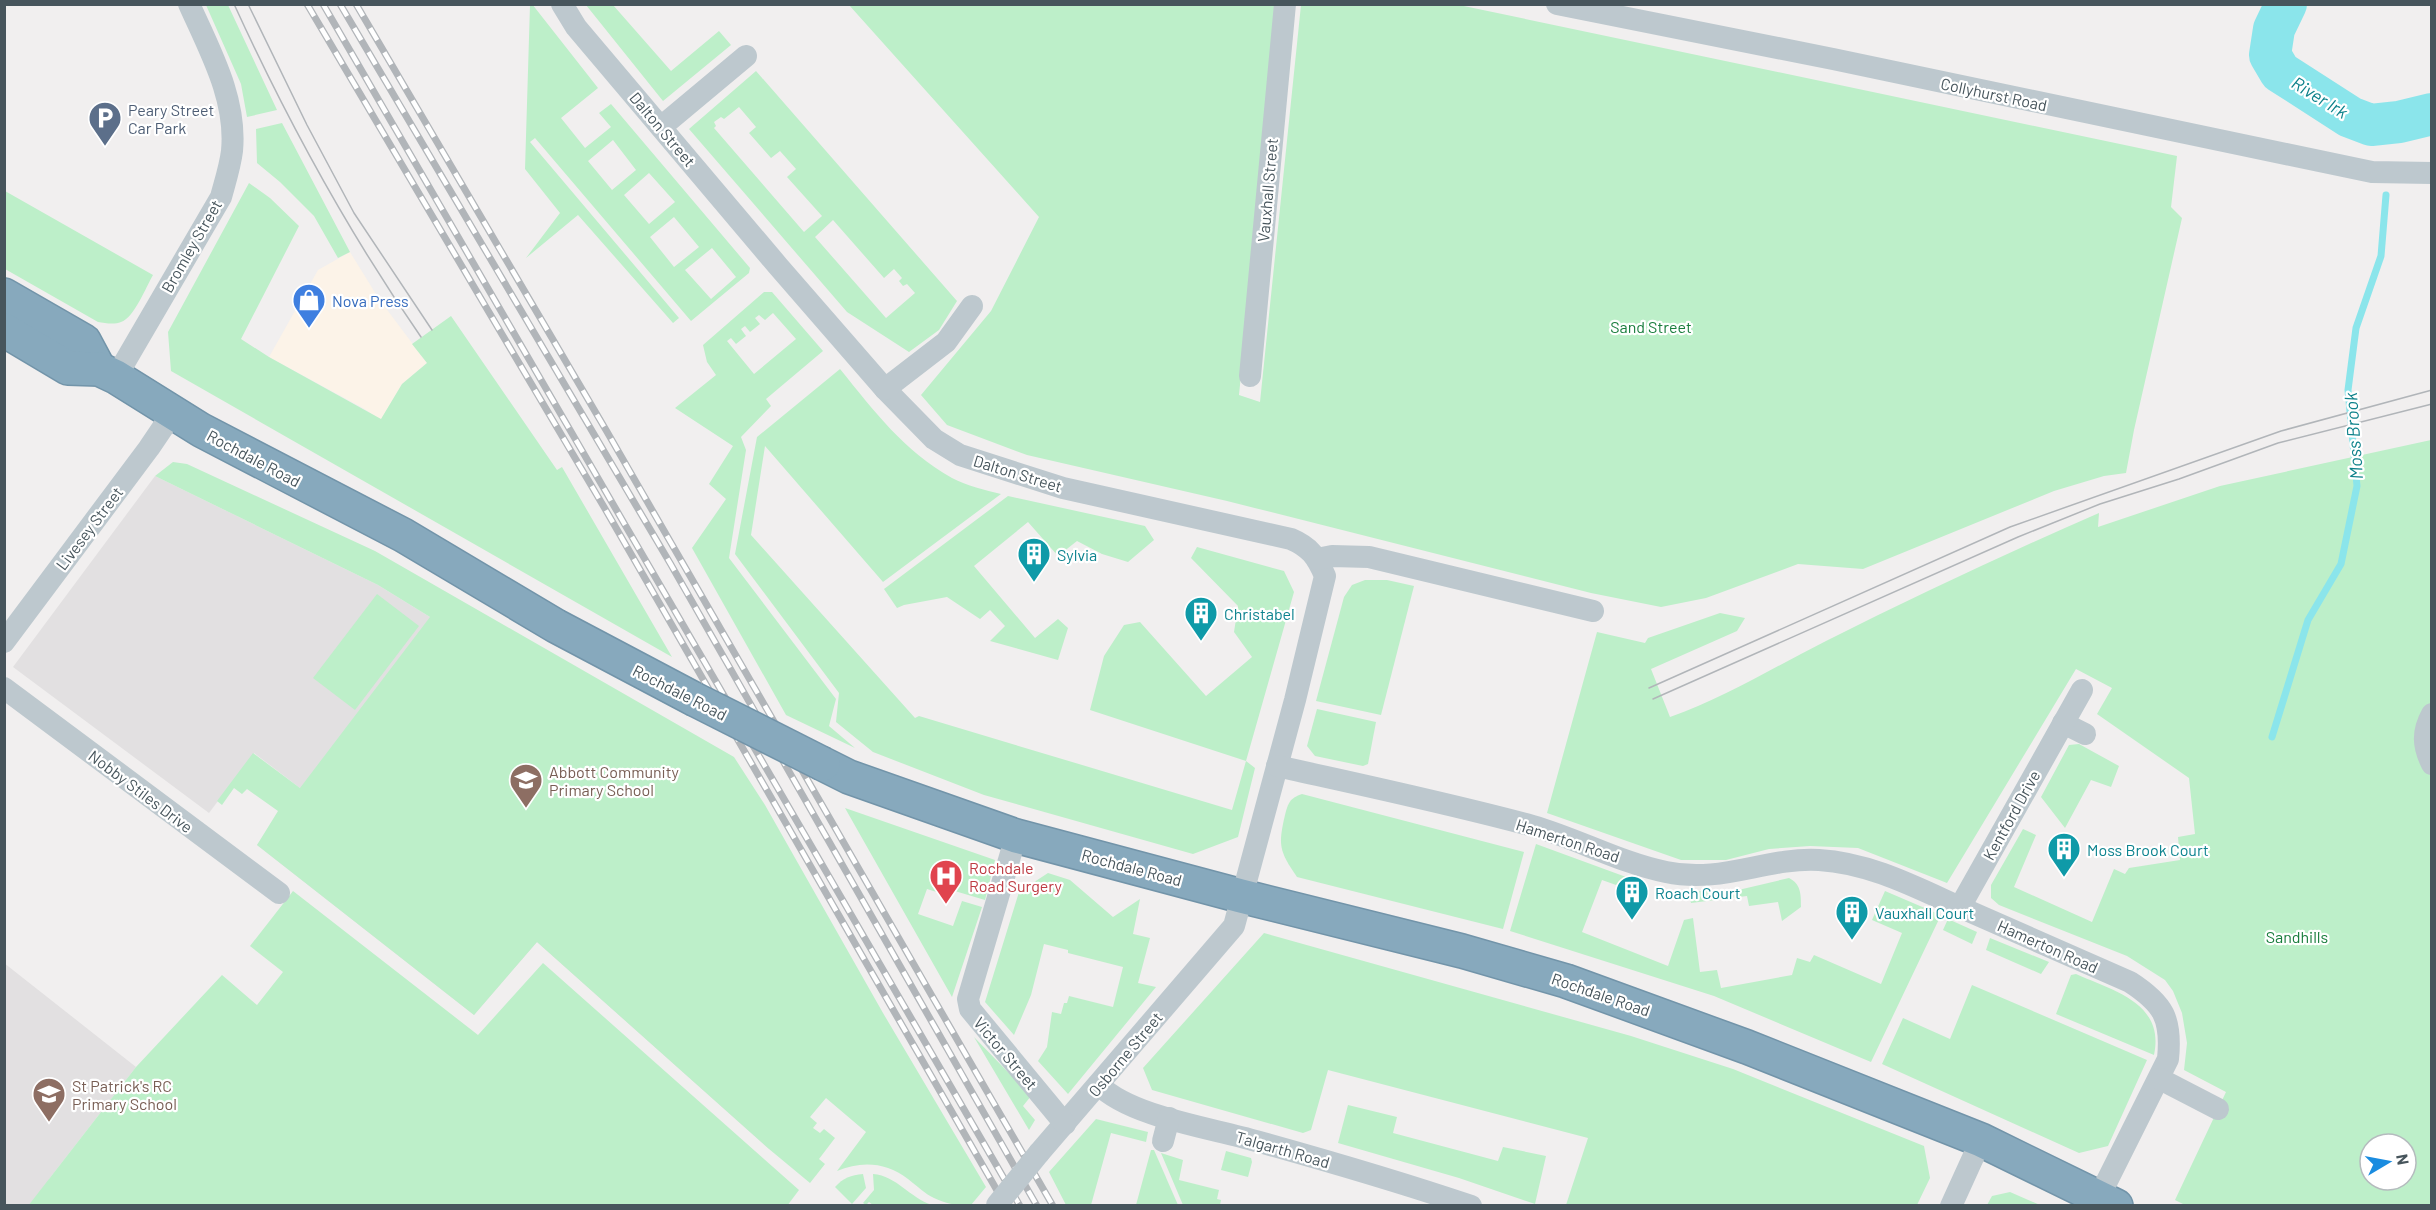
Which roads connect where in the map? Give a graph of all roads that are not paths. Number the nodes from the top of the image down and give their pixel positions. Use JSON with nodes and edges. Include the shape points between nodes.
{"nodes":[{"id":1,"x":189,"y":4,"type":"edge"},
{"id":2,"x":562,"y":4,"type":"edge"},
{"id":3,"x":1285,"y":4,"type":"edge"},
{"id":4,"x":1557,"y":4,"type":"edge"},
{"id":5,"x":746,"y":56,"type":"dead end"},
{"id":6,"x":661,"y":127,"type":"junction"},
{"id":7,"x":2432,"y":173,"type":"edge"},
{"id":8,"x":4,"y":295,"type":"edge"},
{"id":9,"x":972,"y":306,"type":"dead end"},
{"id":10,"x":4,"y":330,"type":"edge"},
{"id":11,"x":107,"y":373,"type":"junction"},
{"id":12,"x":1250,"y":376,"type":"dead end"},
{"id":13,"x":885,"y":389,"type":"junction"},
{"id":14,"x":172,"y":414,"type":"junction"},
{"id":15,"x":1317,"y":559,"type":"junction"},
{"id":16,"x":1593,"y":610,"type":"dead end"},
{"id":17,"x":4,"y":642,"type":"edge"},
{"id":18,"x":4,"y":688,"type":"edge"},
{"id":19,"x":2082,"y":690,"type":"dead end"},
{"id":20,"x":2432,"y":714,"type":"edge"},
{"id":21,"x":2063,"y":723,"type":"junction"},
{"id":22,"x":2085,"y":734,"type":"dead end"},
{"id":23,"x":2432,"y":764,"type":"edge"},
{"id":24,"x":1277,"y":766,"type":"junction"},
{"id":25,"x":1016,"y":836,"type":"junction"},
{"id":26,"x":279,"y":893,"type":"dead end"},
{"id":27,"x":1241,"y":896,"type":"junction"},
{"id":28,"x":1959,"y":907,"type":"junction"},
{"id":29,"x":2160,"y":1079,"type":"junction"},
{"id":30,"x":1099,"y":1085,"type":"junction"},
{"id":31,"x":2218,"y":1108,"type":"dead end"},
{"id":32,"x":1169,"y":1118,"type":"junction"},
{"id":33,"x":1065,"y":1124,"type":"junction"},
{"id":34,"x":1981,"y":1140,"type":"junction"},
{"id":35,"x":1163,"y":1141,"type":"dead end"},
{"id":36,"x":1415,"y":1197,"type":"edge"},
{"id":37,"x":2108,"y":1201,"type":"edge"},
{"id":38,"x":997,"y":1205,"type":"edge"},
{"id":39,"x":1471,"y":1206,"type":"edge"},
{"id":40,"x":1951,"y":1206,"type":"edge"}],
"edges":[{"from":1,"to":11,"type":"street","name":"Bromley Street","via":[[218,68],[230,108],[230,164],[220,197]]},
{"from":2,"to":6,"type":"street","name":"Dalton Street","via":[[576,27]]},
{"from":3,"to":12,"type":"street","name":"Vauxhall Street"},
{"from":4,"to":7,"type":"street","name":"Collyhurst Road","via":[[2372,172]]},
{"from":5,"to":6,"type":"street"},
{"from":6,"to":13,"type":"street","name":"Dalton Street"},
{"from":8,"to":11,"type":"highway","name":"Rochdale Road","via":[[84,341]]},
{"from":9,"to":13,"type":"street","via":[[946,342]]},
{"from":10,"to":11,"type":"highway","via":[[68,368]]},
{"from":11,"to":14,"type":"highway","name":"Rochdale Road"},
{"from":13,"to":15,"type":"street","name":"Dalton Street","via":[[934,439],[960,455],[1063,488],[1291,539],[1307,546]]},
{"from":14,"to":17,"type":"street","name":"Livesey Street"},
{"from":14,"to":25,"type":"highway","name":"Rochdale Road","bridge":true,"via":[[403,535],[556,626],[823,764],[849,777]]},
{"from":15,"to":16,"type":"street","via":[[1369,557]]},
{"from":15,"to":24,"type":"street","via":[[1325,576],[1322,593]]},
{"from":18,"to":26,"type":"street","name":"Nobby Stiles Drive"},
{"from":19,"to":21,"type":"street","name":"Kentford Drive"},
{"from":20,"to":23,"type":"street","via":[[2424,736]]},
{"from":21,"to":22,"type":"street"},
{"from":21,"to":28,"type":"street","name":"Kentford Drive"},
{"from":24,"to":27,"type":"street"},
{"from":24,"to":28,"type":"street","name":"Hamerton Road","via":[[1535,827],[1667,873],[1719,875],[1786,861],[1818,860],[1857,865],[1914,885]]},
{"from":25,"to":27,"type":"highway","name":"Rochdale Road"},
{"from":25,"to":33,"type":"street","name":"Victor Street","via":[[968,999],[970,1009]]},
{"from":27,"to":30,"type":"street","name":"Osborne Street","via":[[1233,926]]},
{"from":27,"to":34,"type":"highway","name":"Rochdale Road","via":[[1566,981]]},
{"from":28,"to":29,"type":"street","name":"Hamerton Road","via":[[2130,982],[2151,996],[2167,1024],[2170,1038],[2168,1059]]},
{"from":29,"to":31,"type":"street"},
{"from":29,"to":37,"type":"street","name":"Hamerton Road"},
{"from":30,"to":32,"type":"street","name":"Talgarth Road","via":[[1135,1109]]},
{"from":30,"to":33,"type":"street","name":"Osborne Street"},
{"from":32,"to":35,"type":"street"},
{"from":32,"to":36,"type":"street","name":"Talgarth Road"},
{"from":33,"to":38,"type":"street","name":"Osborne Street","bridge":true},
{"from":34,"to":37,"type":"highway","name":"Rochdale Road"},
{"from":34,"to":40,"type":"street"},
{"from":36,"to":39,"type":"street","name":"Talgarth Road"}]}
